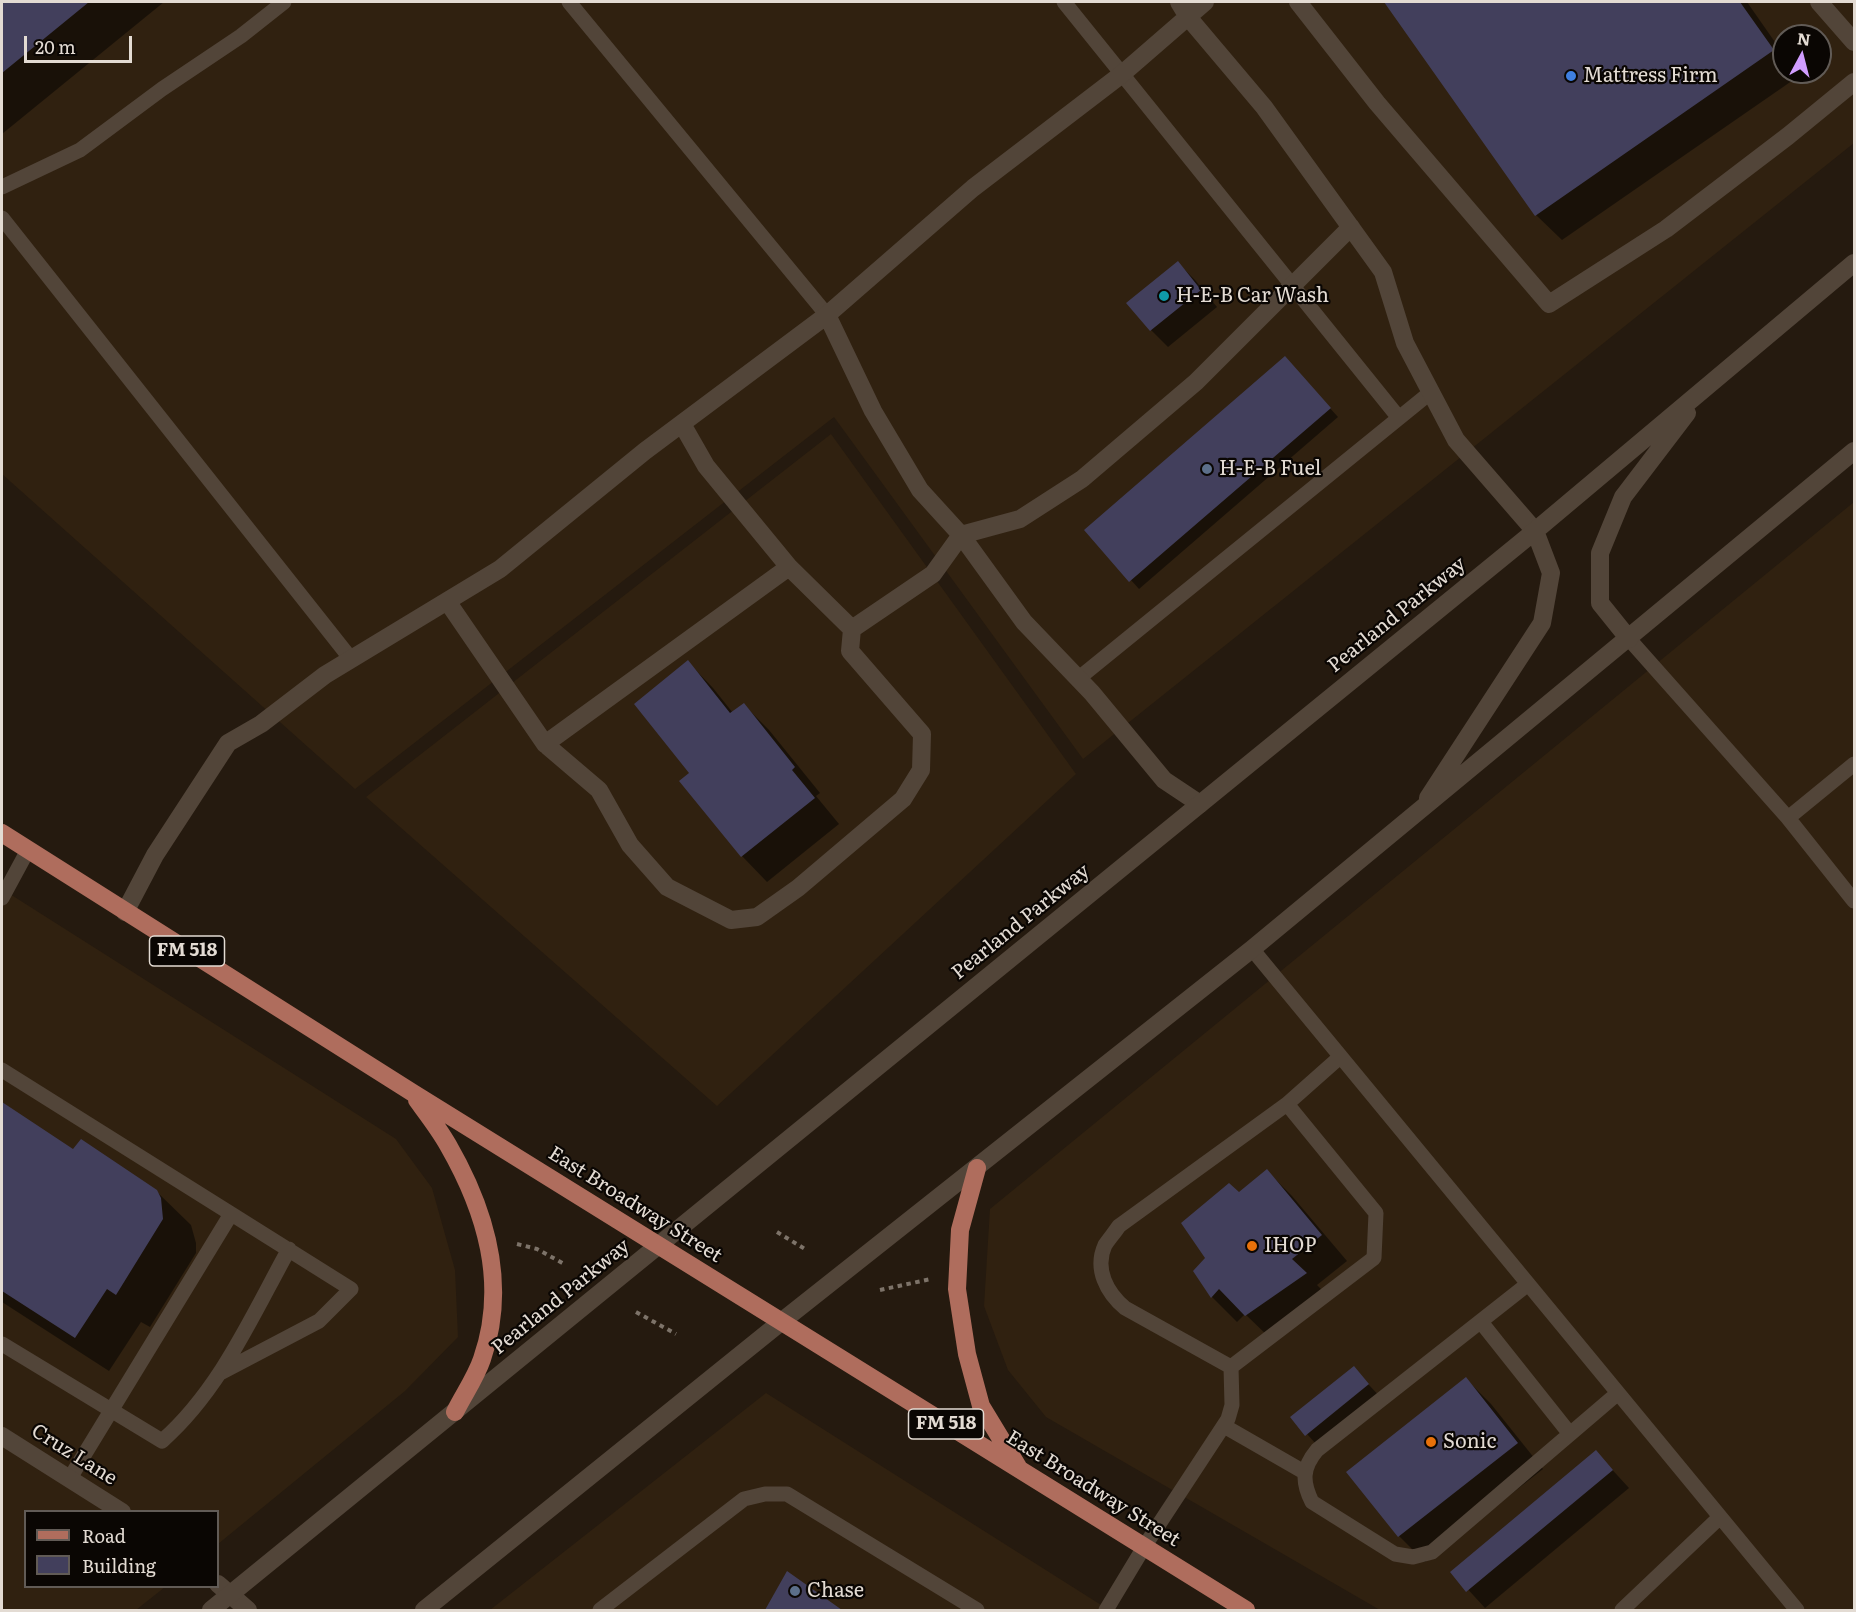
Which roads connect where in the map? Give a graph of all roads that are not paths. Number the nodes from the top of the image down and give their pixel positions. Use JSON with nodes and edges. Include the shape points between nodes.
{"nodes":[{"id":1,"x":284,"y":2,"type":"edge"},
{"id":2,"x":569,"y":2,"type":"edge"},
{"id":3,"x":1064,"y":2,"type":"edge"},
{"id":4,"x":1205,"y":2,"type":"edge"},
{"id":5,"x":1298,"y":2,"type":"edge"},
{"id":6,"x":1819,"y":2,"type":"edge"},
{"id":7,"x":1183,"y":9,"type":"edge"},
{"id":8,"x":1854,"y":42,"type":"edge"},
{"id":9,"x":1122,"y":74,"type":"junction"},
{"id":10,"x":1854,"y":82,"type":"edge"},
{"id":11,"x":2,"y":187,"type":"edge"},
{"id":12,"x":2,"y":218,"type":"edge"},
{"id":13,"x":1351,"y":227,"type":"junction"},
{"id":14,"x":1854,"y":263,"type":"edge"},
{"id":15,"x":1293,"y":287,"type":"junction"},
{"id":16,"x":827,"y":315,"type":"junction"},
{"id":17,"x":1706,"y":387,"type":"junction"},
{"id":18,"x":1431,"y":392,"type":"junction"},
{"id":19,"x":1399,"y":418,"type":"junction"},
{"id":20,"x":682,"y":424,"type":"junction"},
{"id":21,"x":1854,"y":451,"type":"edge"},
{"id":22,"x":1534,"y":531,"type":"junction"},
{"id":23,"x":961,"y":535,"type":"junction"},
{"id":24,"x":789,"y":567,"type":"junction"},
{"id":25,"x":447,"y":601,"type":"junction"},
{"id":26,"x":852,"y":629,"type":"junction"},
{"id":27,"x":1629,"y":639,"type":"junction"},
{"id":28,"x":351,"y":659,"type":"junction"},
{"id":29,"x":1079,"y":678,"type":"junction"},
{"id":30,"x":545,"y":744,"type":"junction"},
{"id":31,"x":1854,"y":764,"type":"edge"},
{"id":32,"x":1200,"y":804,"type":"junction"},
{"id":33,"x":1418,"y":813,"type":"junction"},
{"id":34,"x":1788,"y":818,"type":"junction"},
{"id":35,"x":2,"y":834,"type":"edge"},
{"id":36,"x":28,"y":850,"type":"junction"},
{"id":37,"x":2,"y":898,"type":"edge"},
{"id":38,"x":1854,"y":901,"type":"edge"},
{"id":39,"x":125,"y":912,"type":"junction"},
{"id":40,"x":1252,"y":949,"type":"junction"},
{"id":41,"x":1340,"y":1057,"type":"junction"},
{"id":42,"x":2,"y":1070,"type":"edge"},
{"id":43,"x":413,"y":1093,"type":"junction"},
{"id":44,"x":1287,"y":1104,"type":"junction"},
{"id":45,"x":977,"y":1168,"type":"junction"},
{"id":46,"x":231,"y":1214,"type":"junction"},
{"id":47,"x":659,"y":1246,"type":"junction"},
{"id":48,"x":289,"y":1249,"type":"junction"},
{"id":49,"x":1528,"y":1284,"type":"junction"},
{"id":50,"x":781,"y":1322,"type":"junction"},
{"id":51,"x":1480,"y":1322,"type":"junction"},
{"id":52,"x":2,"y":1344,"type":"edge"},
{"id":53,"x":1232,"y":1367,"type":"junction"},
{"id":54,"x":220,"y":1373,"type":"junction"},
{"id":55,"x":1618,"y":1393,"type":"junction"},
{"id":56,"x":111,"y":1411,"type":"junction"},
{"id":57,"x":456,"y":1412,"type":"junction"},
{"id":58,"x":1224,"y":1426,"type":"junction"},
{"id":59,"x":1570,"y":1434,"type":"junction"},
{"id":60,"x":2,"y":1436,"type":"edge"},
{"id":61,"x":1020,"y":1471,"type":"junction"},
{"id":62,"x":1304,"y":1472,"type":"junction"},
{"id":63,"x":69,"y":1478,"type":"junction"},
{"id":64,"x":119,"y":1510,"type":"edge"},
{"id":65,"x":1720,"y":1517,"type":"junction"},
{"id":66,"x":1144,"y":1547,"type":"junction"},
{"id":67,"x":224,"y":1590,"type":"edge"},
{"id":68,"x":211,"y":1611,"type":"edge"},
{"id":69,"x":248,"y":1611,"type":"edge"},
{"id":70,"x":424,"y":1611,"type":"edge"},
{"id":71,"x":600,"y":1611,"type":"edge"},
{"id":72,"x":977,"y":1611,"type":"edge"},
{"id":73,"x":1106,"y":1611,"type":"edge"},
{"id":74,"x":1246,"y":1611,"type":"edge"},
{"id":75,"x":1622,"y":1611,"type":"edge"},
{"id":76,"x":1797,"y":1611,"type":"edge"}],
"edges":[{"from":1,"to":11,"type":"lane","via":[[80,150]]},
{"from":2,"to":16,"type":"lane"},
{"from":3,"to":9,"type":"lane"},
{"from":4,"to":7,"type":"street"},
{"from":5,"to":10,"type":"street","via":[[1377,103],[1549,304],[1666,230]]},
{"from":6,"to":8,"type":"street"},
{"from":7,"to":9,"type":"street"},
{"from":7,"to":13,"type":"street","via":[[1263,107]]},
{"from":9,"to":15,"type":"lane"},
{"from":9,"to":16,"type":"street","via":[[974,188]]},
{"from":12,"to":28,"type":"lane"},
{"from":13,"to":15,"type":"street"},
{"from":13,"to":18,"type":"street","via":[[1383,272],[1405,343]]},
{"from":14,"to":17,"type":"street","name":"Pearland Parkway"},
{"from":15,"to":19,"type":"lane"},
{"from":15,"to":23,"type":"street","via":[[1196,382],[1082,479],[1020,519]]},
{"from":16,"to":20,"type":"street"},
{"from":16,"to":23,"type":"street","via":[[873,411],[920,490]]},
{"from":17,"to":22,"type":"street","name":"Pearland Parkway"},
{"from":17,"to":27,"type":"street","via":[[1623,497],[1600,553],[1599,603]]},
{"from":18,"to":19,"type":"lane"},
{"from":18,"to":22,"type":"street","via":[[1456,440]]},
{"from":19,"to":29,"type":"lane"},
{"from":20,"to":24,"type":"street","via":[[706,465]]},
{"from":20,"to":25,"type":"street","via":[[500,569]]},
{"from":21,"to":27,"type":"street"},
{"from":22,"to":32,"type":"street","name":"Pearland Parkway"},
{"from":22,"to":33,"type":"street","via":[[1551,573],[1542,623]]},
{"from":23,"to":26,"type":"street","via":[[933,574]]},
{"from":23,"to":29,"type":"street","via":[[1024,622]]},
{"from":24,"to":26,"type":"street"},
{"from":24,"to":30,"type":"street"},
{"from":25,"to":28,"type":"street"},
{"from":25,"to":30,"type":"street"},
{"from":26,"to":30,"type":"street","via":[[850,651],[922,734],[921,770],[903,799],[798,888],[757,917],[731,920],[667,887],[630,845],[599,790]]},
{"from":27,"to":33,"type":"street"},
{"from":27,"to":34,"type":"lane"},
{"from":28,"to":39,"type":"street","via":[[228,743],[154,855]]},
{"from":29,"to":32,"type":"street","via":[[1164,780]]},
{"from":31,"to":34,"type":"lane"},
{"from":32,"to":47,"type":"street","name":"Pearland Parkway"},
{"from":33,"to":40,"type":"street"},
{"from":34,"to":38,"type":"lane"},
{"from":35,"to":36,"type":"main road","name":"East Broadway Street","number":"FM 518"},
{"from":36,"to":37,"type":"lane"},
{"from":36,"to":39,"type":"main road","name":"East Broadway Street","number":"FM 518"},
{"from":39,"to":43,"type":"main road","name":"East Broadway Street","number":"FM 518"},
{"from":40,"to":41,"type":"lane"},
{"from":40,"to":45,"type":"street"},
{"from":41,"to":44,"type":"lane"},
{"from":41,"to":49,"type":"lane"},
{"from":42,"to":46,"type":"lane"},
{"from":43,"to":47,"type":"main road","name":"East Broadway Street","number":"FM 518"},
{"from":43,"to":57,"type":"main road","via":[[448,1144],[479,1206],[490,1251],[495,1291],[490,1328],[482,1360]]},
{"from":44,"to":53,"type":"lane","via":[[1376,1214],[1374,1258]]},
{"from":44,"to":53,"type":"lane","via":[[1119,1226],[1105,1246],[1101,1266],[1105,1286],[1116,1300]]},
{"from":45,"to":50,"type":"street"},
{"from":45,"to":61,"type":"main road","via":[[960,1230],[957,1289],[967,1354],[981,1406]]},
{"from":46,"to":48,"type":"lane"},
{"from":46,"to":56,"type":"lane"},
{"from":47,"to":50,"type":"main road","name":"East Broadway Street","number":"FM 518"},
{"from":47,"to":57,"type":"street","name":"Pearland Parkway"},
{"from":48,"to":54,"type":"lane"},
{"from":48,"to":54,"type":"lane","via":[[351,1288],[319,1321]]},
{"from":49,"to":51,"type":"lane"},
{"from":49,"to":55,"type":"lane"},
{"from":50,"to":61,"type":"main road","name":"East Broadway Street","number":"FM 518"},
{"from":50,"to":70,"type":"street"},
{"from":51,"to":59,"type":"lane"},
{"from":51,"to":62,"type":"lane","via":[[1328,1442],[1310,1458]]},
{"from":52,"to":56,"type":"lane"},
{"from":53,"to":58,"type":"lane","via":[[1232,1405]]},
{"from":54,"to":56,"type":"lane","via":[[184,1422],[162,1441]]},
{"from":55,"to":59,"type":"lane"},
{"from":55,"to":65,"type":"lane"},
{"from":56,"to":63,"type":"lane"},
{"from":57,"to":67,"type":"street","name":"Pearland Parkway"},
{"from":58,"to":62,"type":"lane"},
{"from":58,"to":66,"type":"lane"},
{"from":59,"to":62,"type":"lane","via":[[1432,1552],[1413,1557],[1395,1554],[1312,1502],[1305,1488]]},
{"from":60,"to":63,"type":"street","name":"Cruz Lane"},
{"from":61,"to":66,"type":"main road","name":"East Broadway Street","number":"FM 518"},
{"from":63,"to":64,"type":"street","name":"Cruz Lane"},
{"from":65,"to":75,"type":"lane"},
{"from":65,"to":76,"type":"lane"},
{"from":66,"to":73,"type":"lane"},
{"from":66,"to":74,"type":"main road","name":"East Broadway Street","number":"FM 518"},
{"from":67,"to":68,"type":"street","name":"Pearland Parkway"},
{"from":67,"to":69,"type":"street"},
{"from":71,"to":72,"type":"lane","via":[[744,1499],[765,1494],[787,1494]]}]}
